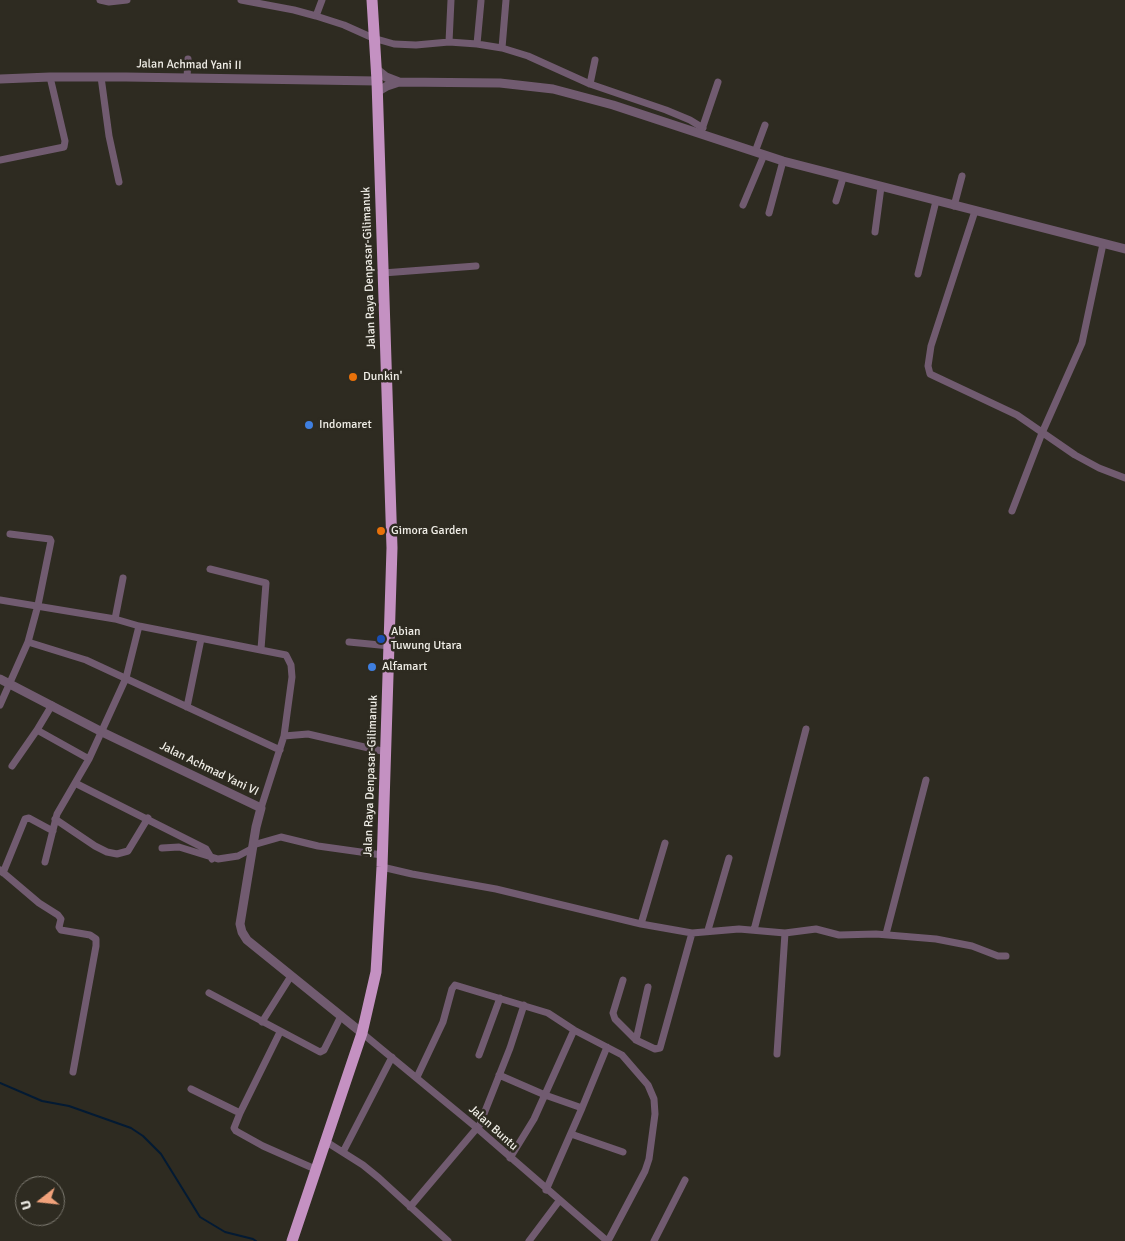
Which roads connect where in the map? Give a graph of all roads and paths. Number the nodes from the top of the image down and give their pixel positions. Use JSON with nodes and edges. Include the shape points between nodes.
{"nodes":[{"id":1,"x":100,"y":0,"type":"edge"},
{"id":2,"x":127,"y":0,"type":"edge"},
{"id":3,"x":241,"y":0,"type":"edge"},
{"id":4,"x":322,"y":0,"type":"edge"},
{"id":5,"x":372,"y":0,"type":"edge"},
{"id":6,"x":451,"y":0,"type":"edge"},
{"id":7,"x":506,"y":0,"type":"edge"},
{"id":8,"x":481,"y":1,"type":"edge"},
{"id":9,"x":316,"y":16,"type":"junction"},
{"id":10,"x":373,"y":38,"type":"junction"},
{"id":11,"x":449,"y":42,"type":"junction"},
{"id":12,"x":477,"y":44,"type":"junction"},
{"id":13,"x":502,"y":48,"type":"junction"},
{"id":14,"x":188,"y":59,"type":"dead end"},
{"id":15,"x":595,"y":60,"type":"dead end"},
{"id":16,"x":50,"y":77,"type":"junction"},
{"id":17,"x":101,"y":77,"type":"junction"},
{"id":18,"x":187,"y":78,"type":"junction"},
{"id":19,"x":0,"y":79,"type":"edge"},
{"id":20,"x":376,"y":81,"type":"junction"},
{"id":21,"x":399,"y":82,"type":"junction"},
{"id":22,"x":718,"y":82,"type":"dead end"},
{"id":23,"x":590,"y":84,"type":"junction"},
{"id":24,"x":625,"y":96,"type":"junction"},
{"id":25,"x":621,"y":107,"type":"junction"},
{"id":26,"x":765,"y":124,"type":"dead end"},
{"id":27,"x":702,"y":131,"type":"junction"},
{"id":28,"x":754,"y":152,"type":"junction"},
{"id":29,"x":764,"y":155,"type":"junction"},
{"id":30,"x":0,"y":160,"type":"edge"},
{"id":31,"x":782,"y":161,"type":"junction"},
{"id":32,"x":962,"y":176,"type":"dead end"},
{"id":33,"x":843,"y":178,"type":"junction"},
{"id":34,"x":119,"y":182,"type":"dead end"},
{"id":35,"x":880,"y":187,"type":"junction"},
{"id":36,"x":836,"y":201,"type":"dead end"},
{"id":37,"x":936,"y":201,"type":"junction"},
{"id":38,"x":743,"y":205,"type":"dead end"},
{"id":39,"x":954,"y":206,"type":"junction"},
{"id":40,"x":975,"y":211,"type":"junction"},
{"id":41,"x":769,"y":213,"type":"dead end"},
{"id":42,"x":875,"y":232,"type":"dead end"},
{"id":43,"x":1103,"y":244,"type":"junction"},
{"id":44,"x":1125,"y":249,"type":"edge"},
{"id":45,"x":476,"y":266,"type":"dead end"},
{"id":46,"x":382,"y":273,"type":"junction"},
{"id":47,"x":918,"y":274,"type":"dead end"},
{"id":48,"x":1042,"y":433,"type":"junction"},
{"id":49,"x":1125,"y":478,"type":"edge"},
{"id":50,"x":1012,"y":511,"type":"dead end"},
{"id":51,"x":10,"y":534,"type":"dead end"},
{"id":52,"x":210,"y":569,"type":"dead end"},
{"id":53,"x":123,"y":578,"type":"dead end"},
{"id":54,"x":0,"y":600,"type":"edge"},
{"id":55,"x":38,"y":605,"type":"junction"},
{"id":56,"x":115,"y":619,"type":"junction"},
{"id":57,"x":139,"y":626,"type":"junction"},
{"id":58,"x":201,"y":639,"type":"junction"},
{"id":59,"x":28,"y":642,"type":"junction"},
{"id":60,"x":349,"y":642,"type":"dead end"},
{"id":61,"x":390,"y":646,"type":"junction"},
{"id":62,"x":261,"y":649,"type":"junction"},
{"id":63,"x":126,"y":678,"type":"junction"},
{"id":64,"x":0,"y":679,"type":"edge"},
{"id":65,"x":10,"y":684,"type":"junction"},
{"id":66,"x":0,"y":705,"type":"edge"},
{"id":67,"x":52,"y":705,"type":"junction"},
{"id":68,"x":187,"y":707,"type":"junction"},
{"id":69,"x":806,"y":729,"type":"dead end"},
{"id":70,"x":37,"y":730,"type":"junction"},
{"id":71,"x":102,"y":732,"type":"junction"},
{"id":72,"x":284,"y":736,"type":"junction"},
{"id":73,"x":280,"y":750,"type":"junction"},
{"id":74,"x":386,"y":752,"type":"junction"},
{"id":75,"x":89,"y":759,"type":"junction"},
{"id":76,"x":12,"y":766,"type":"dead end"},
{"id":77,"x":926,"y":780,"type":"dead end"},
{"id":78,"x":75,"y":782,"type":"junction"},
{"id":79,"x":261,"y":808,"type":"junction"},
{"id":80,"x":148,"y":818,"type":"junction"},
{"id":81,"x":55,"y":820,"type":"junction"},
{"id":82,"x":53,"y":830,"type":"junction"},
{"id":83,"x":254,"y":843,"type":"junction"},
{"id":84,"x":665,"y":843,"type":"dead end"},
{"id":85,"x":162,"y":848,"type":"dead end"},
{"id":86,"x":211,"y":856,"type":"junction"},
{"id":87,"x":729,"y":858,"type":"dead end"},
{"id":88,"x":382,"y":861,"type":"junction"},
{"id":89,"x":45,"y":862,"type":"dead end"},
{"id":90,"x":2,"y":872,"type":"edge"},
{"id":91,"x":641,"y":924,"type":"junction"},
{"id":92,"x":708,"y":930,"type":"junction"},
{"id":93,"x":754,"y":930,"type":"junction"},
{"id":94,"x":692,"y":933,"type":"junction"},
{"id":95,"x":785,"y":933,"type":"junction"},
{"id":96,"x":886,"y":934,"type":"junction"},
{"id":97,"x":1006,"y":956,"type":"dead end"},
{"id":98,"x":291,"y":976,"type":"junction"},
{"id":99,"x":623,"y":980,"type":"dead end"},
{"id":100,"x":648,"y":986,"type":"dead end"},
{"id":101,"x":209,"y":993,"type":"dead end"},
{"id":102,"x":500,"y":998,"type":"junction"},
{"id":103,"x":524,"y":1005,"type":"junction"},
{"id":104,"x":341,"y":1016,"type":"junction"},
{"id":105,"x":262,"y":1022,"type":"junction"},
{"id":106,"x":574,"y":1030,"type":"junction"},
{"id":107,"x":280,"y":1032,"type":"junction"},
{"id":108,"x":362,"y":1033,"type":"junction"},
{"id":109,"x":636,"y":1040,"type":"junction"},
{"id":110,"x":607,"y":1046,"type":"junction"},
{"id":111,"x":777,"y":1054,"type":"dead end"},
{"id":112,"x":479,"y":1055,"type":"dead end"},
{"id":113,"x":392,"y":1057,"type":"junction"},
{"id":114,"x":73,"y":1072,"type":"dead end"},
{"id":115,"x":499,"y":1075,"type":"junction"},
{"id":116,"x":417,"y":1077,"type":"junction"},
{"id":117,"x":191,"y":1089,"type":"dead end"},
{"id":118,"x":545,"y":1095,"type":"junction"},
{"id":119,"x":582,"y":1108,"type":"junction"},
{"id":120,"x":240,"y":1113,"type":"junction"},
{"id":121,"x":478,"y":1128,"type":"junction"},
{"id":122,"x":571,"y":1134,"type":"junction"},
{"id":123,"x":325,"y":1141,"type":"junction"},
{"id":124,"x":343,"y":1152,"type":"junction"},
{"id":125,"x":623,"y":1152,"type":"dead end"},
{"id":126,"x":510,"y":1158,"type":"junction"},
{"id":127,"x":316,"y":1169,"type":"junction"},
{"id":128,"x":685,"y":1180,"type":"dead end"},
{"id":129,"x":546,"y":1190,"type":"junction"},
{"id":130,"x":559,"y":1201,"type":"junction"},
{"id":131,"x":410,"y":1207,"type":"junction"},
{"id":132,"x":604,"y":1240,"type":"edge"},
{"id":133,"x":292,"y":1241,"type":"edge"},
{"id":134,"x":448,"y":1241,"type":"edge"},
{"id":135,"x":529,"y":1241,"type":"edge"},
{"id":136,"x":654,"y":1241,"type":"edge"}],
"edges":[{"from":1,"to":2,"type":"street"},
{"from":3,"to":9,"type":"street"},
{"from":4,"to":9,"type":"street"},
{"from":5,"to":10,"type":"highway","name":"Jalan Raya Denpasar-Gilimanuk"},
{"from":6,"to":11,"type":"street"},
{"from":7,"to":13,"type":"street"},
{"from":8,"to":12,"type":"street"},
{"from":9,"to":10,"type":"street"},
{"from":10,"to":11,"type":"street","via":[[405,44]]},
{"from":10,"to":20,"type":"highway","name":"Jalan Raya Denpasar-Gilimanuk"},
{"from":11,"to":12,"type":"street"},
{"from":12,"to":13,"type":"street"},
{"from":13,"to":23,"type":"street"},
{"from":14,"to":18,"type":"street"},
{"from":15,"to":23,"type":"street"},
{"from":16,"to":17,"type":"street","name":"Jalan Achmad Yani II"},
{"from":16,"to":19,"type":"street","name":"Jalan Achmad Yani II"},
{"from":16,"to":30,"type":"street","via":[[64,147]]},
{"from":17,"to":18,"type":"street","name":"Jalan Achmad Yani II"},
{"from":17,"to":34,"type":"street"},
{"from":18,"to":20,"type":"street","name":"Jalan Achmad Yani II"},
{"from":20,"to":21,"type":"street","via":[[386,77]]},
{"from":20,"to":21,"type":"street","via":[[387,86]]},
{"from":20,"to":46,"type":"highway","name":"Jalan Raya Denpasar-Gilimanuk"},
{"from":21,"to":25,"type":"street","via":[[500,83],[553,89]]},
{"from":22,"to":27,"type":"street"},
{"from":23,"to":24,"type":"street"},
{"from":24,"to":25,"type":"street"},
{"from":24,"to":27,"type":"street","via":[[690,120]]},
{"from":25,"to":27,"type":"street"},
{"from":26,"to":28,"type":"street"},
{"from":27,"to":28,"type":"street"},
{"from":28,"to":29,"type":"street"},
{"from":29,"to":31,"type":"street"},
{"from":29,"to":38,"type":"street"},
{"from":31,"to":33,"type":"street"},
{"from":31,"to":41,"type":"street"},
{"from":32,"to":39,"type":"street"},
{"from":33,"to":35,"type":"street"},
{"from":33,"to":36,"type":"street"},
{"from":35,"to":37,"type":"street"},
{"from":35,"to":42,"type":"street"},
{"from":37,"to":39,"type":"street"},
{"from":37,"to":47,"type":"street"},
{"from":39,"to":40,"type":"street"},
{"from":40,"to":43,"type":"street"},
{"from":40,"to":48,"type":"street","via":[[928,358],[928,370],[934,376],[1017,415]]},
{"from":43,"to":44,"type":"street"},
{"from":43,"to":48,"type":"street","via":[[1082,343]]},
{"from":45,"to":46,"type":"street"},
{"from":46,"to":61,"type":"highway","name":"Jalan Raya Denpasar-Gilimanuk","via":[[392,538]]},
{"from":48,"to":49,"type":"street","via":[[1082,459]]},
{"from":48,"to":50,"type":"street"},
{"from":51,"to":55,"type":"street","via":[[51,539]]},
{"from":52,"to":62,"type":"street","via":[[266,584]]},
{"from":53,"to":56,"type":"street"},
{"from":54,"to":55,"type":"street"},
{"from":55,"to":56,"type":"street"},
{"from":55,"to":59,"type":"street"},
{"from":56,"to":57,"type":"street"},
{"from":57,"to":58,"type":"street"},
{"from":57,"to":63,"type":"street"},
{"from":58,"to":62,"type":"street"},
{"from":58,"to":68,"type":"street"},
{"from":59,"to":63,"type":"street","via":[[86,660]]},
{"from":59,"to":65,"type":"street"},
{"from":60,"to":61,"type":"street"},
{"from":61,"to":74,"type":"highway","name":"Jalan Raya Denpasar-Gilimanuk"},
{"from":62,"to":72,"type":"street","via":[[286,654],[291,665]]},
{"from":63,"to":68,"type":"street"},
{"from":63,"to":71,"type":"street"},
{"from":64,"to":65,"type":"street","name":"Jalan Achmad Yani VI"},
{"from":65,"to":66,"type":"street"},
{"from":65,"to":67,"type":"street","name":"Jalan Achmad Yani VI"},
{"from":67,"to":70,"type":"street"},
{"from":67,"to":71,"type":"street","name":"Jalan Achmad Yani VI"},
{"from":68,"to":73,"type":"street"},
{"from":69,"to":93,"type":"street"},
{"from":70,"to":75,"type":"street"},
{"from":70,"to":76,"type":"street"},
{"from":71,"to":75,"type":"street"},
{"from":71,"to":79,"type":"street","name":"Jalan Achmad Yani VI"},
{"from":72,"to":73,"type":"street"},
{"from":72,"to":74,"type":"street","via":[[308,734]]},
{"from":73,"to":79,"type":"street"},
{"from":74,"to":88,"type":"highway","name":"Jalan Raya Denpasar-Gilimanuk"},
{"from":75,"to":78,"type":"street"},
{"from":77,"to":96,"type":"street"},
{"from":78,"to":80,"type":"street"},
{"from":78,"to":81,"type":"street"},
{"from":79,"to":83,"type":"street","name":"Jalan Achmad Yani VI"},
{"from":80,"to":81,"type":"street","via":[[128,851],[117,854],[95,846]]},
{"from":80,"to":86,"type":"street","via":[[206,849]]},
{"from":81,"to":82,"type":"street"},
{"from":82,"to":89,"type":"street"},
{"from":82,"to":90,"type":"street","via":[[26,819]]},
{"from":83,"to":86,"type":"street","via":[[238,856],[226,859]]},
{"from":83,"to":88,"type":"street","via":[[281,837]]},
{"from":83,"to":98,"type":"street","name":"Jalan Achmad Yani VI","via":[[240,924],[242,932],[247,940]]},
{"from":84,"to":91,"type":"street"},
{"from":85,"to":86,"type":"street","via":[[179,847]]},
{"from":87,"to":92,"type":"street"},
{"from":88,"to":91,"type":"street","via":[[412,874],[496,889]]},
{"from":88,"to":108,"type":"highway","name":"Jalan Raya Denpasar-Gilimanuk","via":[[376,972]]},
{"from":90,"to":114,"type":"street","via":[[58,915],[61,930],[96,939]]},
{"from":91,"to":94,"type":"street"},
{"from":92,"to":93,"type":"street"},
{"from":92,"to":94,"type":"street"},
{"from":93,"to":95,"type":"street"},
{"from":94,"to":109,"type":"street","via":[[661,1047],[656,1049]]},
{"from":95,"to":96,"type":"street","via":[[816,929],[839,935]]},
{"from":95,"to":111,"type":"street"},
{"from":96,"to":97,"type":"street","via":[[936,939]]},
{"from":98,"to":104,"type":"street","name":"Jalan Achmad Yani VI"},
{"from":98,"to":105,"type":"street"},
{"from":99,"to":109,"type":"street","via":[[614,1016]]},
{"from":100,"to":109,"type":"street"},
{"from":101,"to":105,"type":"street"},
{"from":102,"to":103,"type":"street"},
{"from":102,"to":112,"type":"street"},
{"from":102,"to":116,"type":"street","via":[[452,987],[443,1022]]},
{"from":103,"to":106,"type":"street","via":[[548,1013]]},
{"from":103,"to":115,"type":"street"},
{"from":104,"to":107,"type":"street","via":[[322,1052]]},
{"from":104,"to":108,"type":"street","name":"Jalan Achmad Yani VI"},
{"from":105,"to":107,"type":"street"},
{"from":106,"to":110,"type":"street"},
{"from":106,"to":118,"type":"street"},
{"from":107,"to":120,"type":"street"},
{"from":108,"to":113,"type":"street","name":"Jalan Buntu"},
{"from":108,"to":123,"type":"highway","name":"Jalan Raya Denpasar-Gilimanuk"},
{"from":110,"to":119,"type":"street"},
{"from":110,"to":132,"type":"street","via":[[622,1055],[648,1085],[654,1098],[655,1114],[645,1171]]},
{"from":113,"to":116,"type":"street","name":"Jalan Buntu"},
{"from":113,"to":124,"type":"street"},
{"from":115,"to":118,"type":"street"},
{"from":115,"to":121,"type":"street"},
{"from":116,"to":121,"type":"street","name":"Jalan Buntu"},
{"from":117,"to":120,"type":"street"},
{"from":118,"to":119,"type":"street"},
{"from":118,"to":126,"type":"street","via":[[534,1120]]},
{"from":119,"to":122,"type":"street"},
{"from":120,"to":127,"type":"street","via":[[236,1131]]},
{"from":121,"to":126,"type":"street","name":"Jalan Buntu"},
{"from":121,"to":131,"type":"street"},
{"from":122,"to":125,"type":"street"},
{"from":122,"to":129,"type":"street"},
{"from":123,"to":124,"type":"street"},
{"from":123,"to":127,"type":"highway","name":"Jalan Raya Denpasar-Gilimanuk"},
{"from":124,"to":131,"type":"street","via":[[379,1178]]},
{"from":126,"to":129,"type":"street","name":"Jalan Buntu"},
{"from":127,"to":133,"type":"highway","name":"Jalan Raya Denpasar-Gilimanuk"},
{"from":128,"to":136,"type":"street"},
{"from":129,"to":130,"type":"street","name":"Jalan Buntu"},
{"from":130,"to":132,"type":"street","name":"Jalan Buntu"},
{"from":130,"to":135,"type":"street"},
{"from":131,"to":134,"type":"street"}]}
